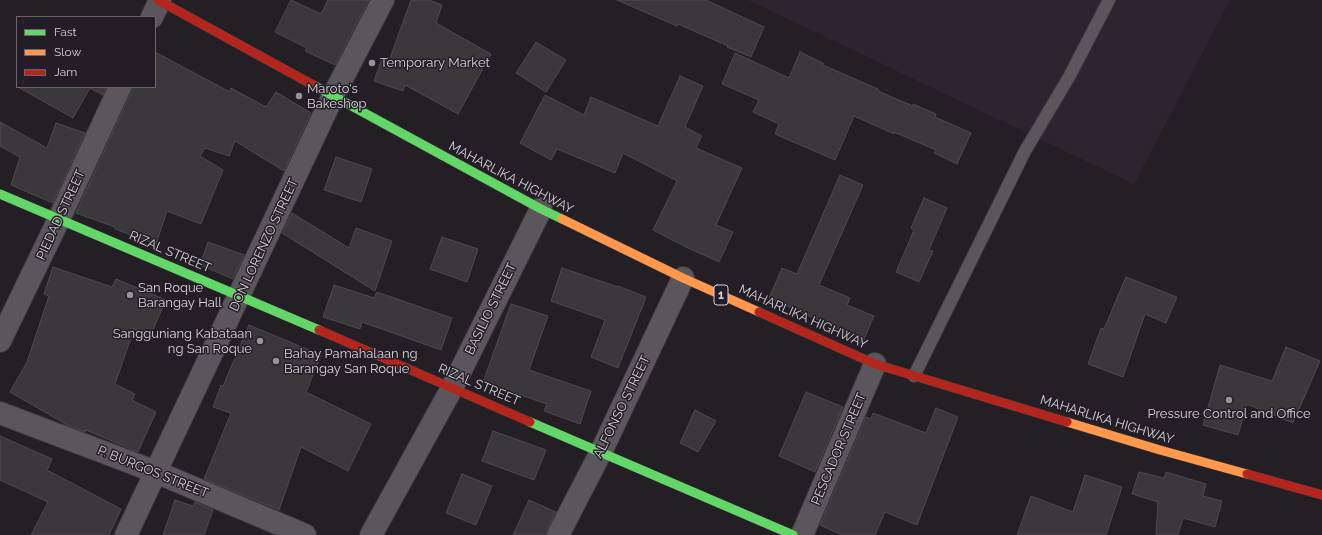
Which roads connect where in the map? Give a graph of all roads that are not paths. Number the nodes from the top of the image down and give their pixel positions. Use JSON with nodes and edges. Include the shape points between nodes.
{"nodes":[{"id":1,"x":159,"y":0,"type":"edge"},
{"id":2,"x":383,"y":0,"type":"edge"},
{"id":3,"x":1109,"y":0,"type":"edge"},
{"id":4,"x":152,"y":16,"type":"edge"},
{"id":5,"x":120,"y":88,"type":"edge"},
{"id":6,"x":333,"y":96,"type":"junction"},
{"id":7,"x":0,"y":194,"type":"edge"},
{"id":8,"x":541,"y":209,"type":"junction"},
{"id":9,"x":60,"y":219,"type":"junction"},
{"id":10,"x":683,"y":278,"type":"junction"},
{"id":11,"x":240,"y":296,"type":"junction"},
{"id":12,"x":0,"y":341,"type":"edge"},
{"id":13,"x":875,"y":364,"type":"junction"},
{"id":14,"x":914,"y":376,"type":"junction"},
{"id":15,"x":452,"y":388,"type":"junction"},
{"id":16,"x":0,"y":413,"type":"edge"},
{"id":17,"x":601,"y":452,"type":"junction"},
{"id":18,"x":156,"y":472,"type":"junction"},
{"id":19,"x":1320,"y":491,"type":"edge"},
{"id":20,"x":126,"y":535,"type":"edge"},
{"id":21,"x":305,"y":535,"type":"edge"},
{"id":22,"x":371,"y":535,"type":"edge"},
{"id":23,"x":558,"y":535,"type":"edge"},
{"id":24,"x":793,"y":535,"type":"edge"},
{"id":25,"x":802,"y":535,"type":"edge"}],
"edges":[{"from":1,"to":4,"type":"street"},
{"from":1,"to":6,"type":"main road","name":"MAHARLIKA HIGHWAY","number":"1"},
{"from":2,"to":6,"type":"street","name":"DON LORENZO STREET"},
{"from":3,"to":14,"type":"lane","via":[[1069,77],[1025,151]]},
{"from":5,"to":9,"type":"street","name":"PIEDAD STREET"},
{"from":6,"to":8,"type":"main road","name":"MAHARLIKA HIGHWAY","number":"1"},
{"from":6,"to":11,"type":"street","name":"DON LORENZO STREET"},
{"from":7,"to":9,"type":"main road","name":"RIZAL STREET"},
{"from":8,"to":10,"type":"main road","name":"MAHARLIKA HIGHWAY","number":"1"},
{"from":8,"to":15,"type":"street","name":"BASILIO STREET"},
{"from":9,"to":11,"type":"main road","name":"RIZAL STREET"},
{"from":9,"to":12,"type":"street","name":"PIEDAD STREET"},
{"from":10,"to":13,"type":"main road","name":"MAHARLIKA HIGHWAY","number":"1"},
{"from":10,"to":17,"type":"street","name":"ALFONSO STREET"},
{"from":11,"to":15,"type":"main road","name":"RIZAL STREET"},
{"from":11,"to":18,"type":"street","name":"DON LORENZO STREET"},
{"from":13,"to":14,"type":"main road","name":"MAHARLIKA HIGHWAY","number":"1"},
{"from":13,"to":25,"type":"street","name":"PESCADOR STREET"},
{"from":14,"to":19,"type":"main road","name":"MAHARLIKA HIGHWAY","number":"1","via":[[1167,452]]},
{"from":15,"to":17,"type":"main road","name":"RIZAL STREET"},
{"from":15,"to":22,"type":"street","name":"BASILIO STREET"},
{"from":16,"to":18,"type":"street","name":"P. BURGOS STREET"},
{"from":17,"to":23,"type":"street","name":"ALFONSO STREET"},
{"from":17,"to":24,"type":"main road","name":"RIZAL STREET"},
{"from":18,"to":20,"type":"street","name":"DON LORENZO STREET"},
{"from":18,"to":21,"type":"street","name":"P. BURGOS STREET"}]}
